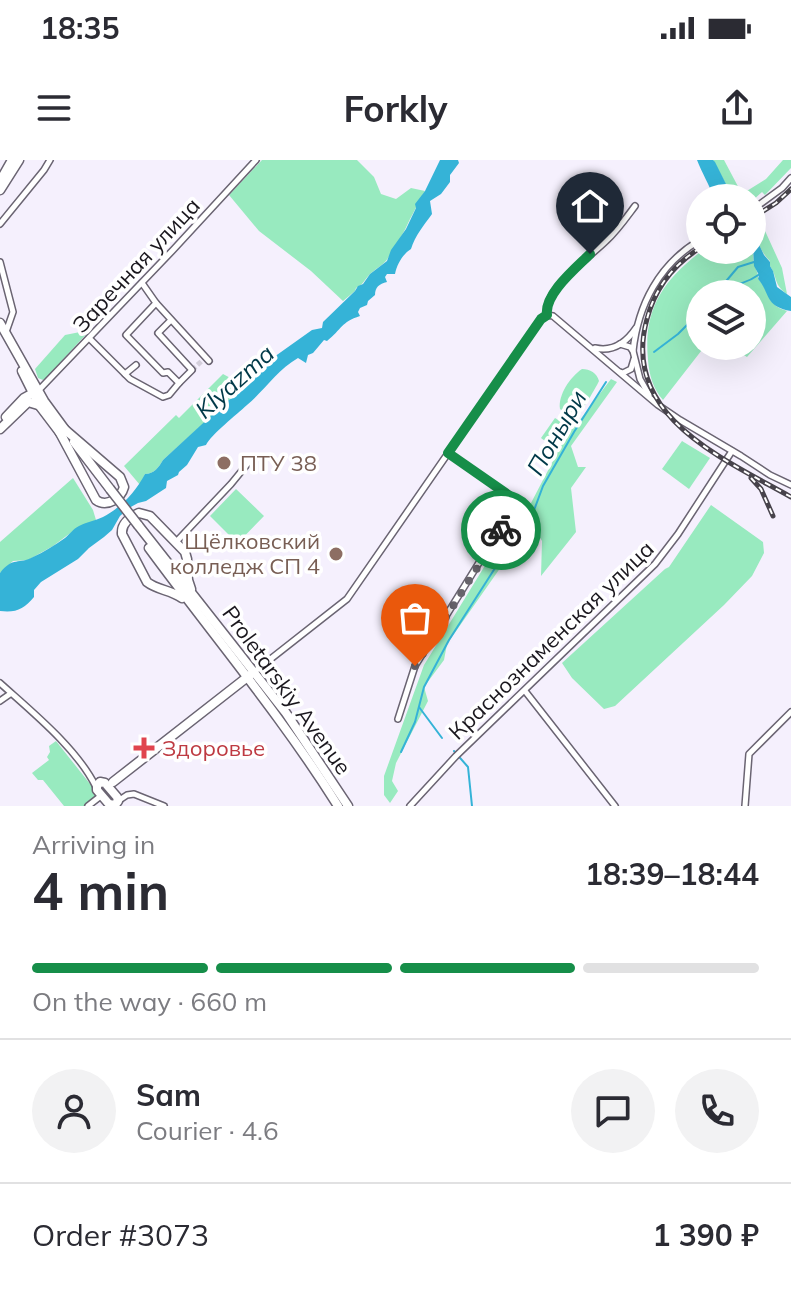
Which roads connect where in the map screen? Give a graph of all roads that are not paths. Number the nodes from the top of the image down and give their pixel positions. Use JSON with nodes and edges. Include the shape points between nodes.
{"nodes":[{"id":1,"x":12,"y":160,"type":"edge"},
{"id":2,"x":19,"y":160,"type":"edge"},
{"id":3,"x":50,"y":160,"type":"edge"},
{"id":4,"x":256,"y":160,"type":"edge"},
{"id":5,"x":791,"y":178,"type":"edge"},
{"id":6,"x":0,"y":181,"type":"edge"},
{"id":7,"x":0,"y":190,"type":"edge"},
{"id":8,"x":766,"y":200,"type":"edge"},
{"id":9,"x":635,"y":206,"type":"dead end"},
{"id":10,"x":0,"y":224,"type":"edge"},
{"id":11,"x":686,"y":249,"type":"edge"},
{"id":12,"x":0,"y":262,"type":"edge"},
{"id":13,"x":142,"y":283,"type":"junction"},
{"id":14,"x":156,"y":303,"type":"junction"},
{"id":15,"x":13,"y":312,"type":"junction"},
{"id":16,"x":547,"y":315,"type":"junction"},
{"id":17,"x":171,"y":320,"type":"junction"},
{"id":18,"x":0,"y":322,"type":"edge"},
{"id":19,"x":639,"y":322,"type":"junction"},
{"id":20,"x":3,"y":332,"type":"edge"},
{"id":21,"x":89,"y":338,"type":"junction"},
{"id":22,"x":620,"y":344,"type":"junction"},
{"id":23,"x":586,"y":345,"type":"junction"},
{"id":24,"x":613,"y":349,"type":"junction"},
{"id":25,"x":634,"y":355,"type":"junction"},
{"id":26,"x":209,"y":361,"type":"dead end"},
{"id":27,"x":136,"y":365,"type":"dead end"},
{"id":28,"x":610,"y":365,"type":"junction"},
{"id":29,"x":617,"y":371,"type":"junction"},
{"id":30,"x":125,"y":374,"type":"junction"},
{"id":31,"x":179,"y":383,"type":"junction"},
{"id":32,"x":35,"y":392,"type":"junction"},
{"id":33,"x":652,"y":399,"type":"junction"},
{"id":34,"x":39,"y":405,"type":"junction"},
{"id":35,"x":0,"y":426,"type":"edge"},
{"id":36,"x":61,"y":430,"type":"junction"},
{"id":37,"x":732,"y":451,"type":"junction"},
{"id":38,"x":448,"y":453,"type":"junction"},
{"id":39,"x":249,"y":462,"type":"dead end"},
{"id":40,"x":791,"y":485,"type":"edge"},
{"id":41,"x":139,"y":530,"type":"junction"},
{"id":42,"x":178,"y":544,"type":"junction"},
{"id":43,"x":147,"y":582,"type":"junction"},
{"id":44,"x":195,"y":603,"type":"junction"},
{"id":45,"x":251,"y":674,"type":"junction"},
{"id":46,"x":0,"y":683,"type":"edge"},
{"id":47,"x":525,"y":691,"type":"junction"},
{"id":48,"x":10,"y":694,"type":"junction"},
{"id":49,"x":0,"y":701,"type":"edge"},
{"id":50,"x":791,"y":712,"type":"edge"},
{"id":51,"x":283,"y":716,"type":"junction"},
{"id":52,"x":398,"y":719,"type":"dead end"},
{"id":53,"x":111,"y":795,"type":"edge"},
{"id":54,"x":88,"y":806,"type":"edge"},
{"id":55,"x":164,"y":806,"type":"edge"},
{"id":56,"x":338,"y":806,"type":"edge"},
{"id":57,"x":348,"y":806,"type":"edge"},
{"id":58,"x":410,"y":806,"type":"edge"},
{"id":59,"x":615,"y":806,"type":"edge"},
{"id":60,"x":745,"y":806,"type":"edge"}],
"edges":[{"from":1,"to":6,"type":"main road"},
{"from":2,"to":7,"type":"main road"},
{"from":3,"to":10,"type":"street"},
{"from":4,"to":13,"type":"street","name":"Заречная улица"},
{"from":5,"to":8,"type":"street"},
{"from":9,"to":16,"type":"street","via":[[559,287],[547,303]]},
{"from":11,"to":19,"type":"street","via":[[657,280]]},
{"from":12,"to":15,"type":"street"},
{"from":13,"to":14,"type":"street"},
{"from":13,"to":21,"type":"street","name":"Заречная улица"},
{"from":14,"to":17,"type":"street"},
{"from":14,"to":31,"type":"street","via":[[126,335]]},
{"from":15,"to":18,"type":"street"},
{"from":15,"to":20,"type":"street"},
{"from":16,"to":23,"type":"street"},
{"from":16,"to":38,"type":"street"},
{"from":17,"to":26,"type":"street"},
{"from":17,"to":31,"type":"street","via":[[158,333],[192,370]]},
{"from":18,"to":20,"type":"main road","name":"Proletarskiy Avenue"},
{"from":19,"to":22,"type":"street"},
{"from":19,"to":25,"type":"street"},
{"from":20,"to":32,"type":"main road","name":"Proletarskiy Avenue"},
{"from":21,"to":30,"type":"street"},
{"from":21,"to":32,"type":"street","name":"Заречная улица"},
{"from":22,"to":24,"type":"street"},
{"from":22,"to":25,"type":"street"},
{"from":23,"to":24,"type":"street"},
{"from":23,"to":28,"type":"street"},
{"from":24,"to":28,"type":"street"},
{"from":25,"to":29,"type":"street","via":[[631,369]]},
{"from":25,"to":33,"type":"street"},
{"from":27,"to":30,"type":"street"},
{"from":28,"to":29,"type":"street"},
{"from":29,"to":33,"type":"street"},
{"from":30,"to":31,"type":"street","via":[[163,397]]},
{"from":32,"to":34,"type":"main road","name":"Proletarskiy Avenue"},
{"from":32,"to":35,"type":"main road"},
{"from":32,"to":36,"type":"main road","name":"Proletarskiy Avenue"},
{"from":33,"to":37,"type":"street"},
{"from":34,"to":35,"type":"main road","via":[[28,402]]},
{"from":34,"to":36,"type":"main road","name":"Proletarskiy Avenue"},
{"from":36,"to":36,"type":"main road","via":[[96,500],[106,504],[119,495],[124,487],[120,477]]},
{"from":36,"to":41,"type":"main road","name":"Proletarskiy Avenue","bridge":true},
{"from":37,"to":40,"type":"street"},
{"from":37,"to":47,"type":"street","name":"Краснознаменская улица","via":[[655,564]]},
{"from":38,"to":45,"type":"street","via":[[347,599]]},
{"from":38,"to":52,"type":"street","via":[[516,503],[415,666]]},
{"from":39,"to":42,"type":"street"},
{"from":41,"to":42,"type":"main road","via":[[177,566],[185,560]]},
{"from":41,"to":43,"type":"main road","via":[[162,574],[158,583]]},
{"from":41,"to":44,"type":"main road","name":"Proletarskiy Avenue"},
{"from":42,"to":43,"type":"main road","via":[[146,514],[123,524],[123,538]]},
{"from":42,"to":44,"type":"main road","via":[[187,555]]},
{"from":43,"to":44,"type":"main road"},
{"from":44,"to":45,"type":"main road","name":"Proletarskiy Avenue"},
{"from":45,"to":51,"type":"main road","name":"Proletarskiy Avenue"},
{"from":45,"to":53,"type":"main road"},
{"from":46,"to":48,"type":"street"},
{"from":47,"to":58,"type":"street","name":"Краснознаменская улица"},
{"from":47,"to":59,"type":"street"},
{"from":48,"to":49,"type":"street"},
{"from":48,"to":53,"type":"street"},
{"from":50,"to":60,"type":"street","via":[[749,754]]},
{"from":51,"to":56,"type":"main road","name":"Proletarskiy Avenue"},
{"from":51,"to":57,"type":"main road","name":"Proletarskiy Avenue"},
{"from":53,"to":54,"type":"street"},
{"from":53,"to":55,"type":"street","via":[[134,794]]}]}
